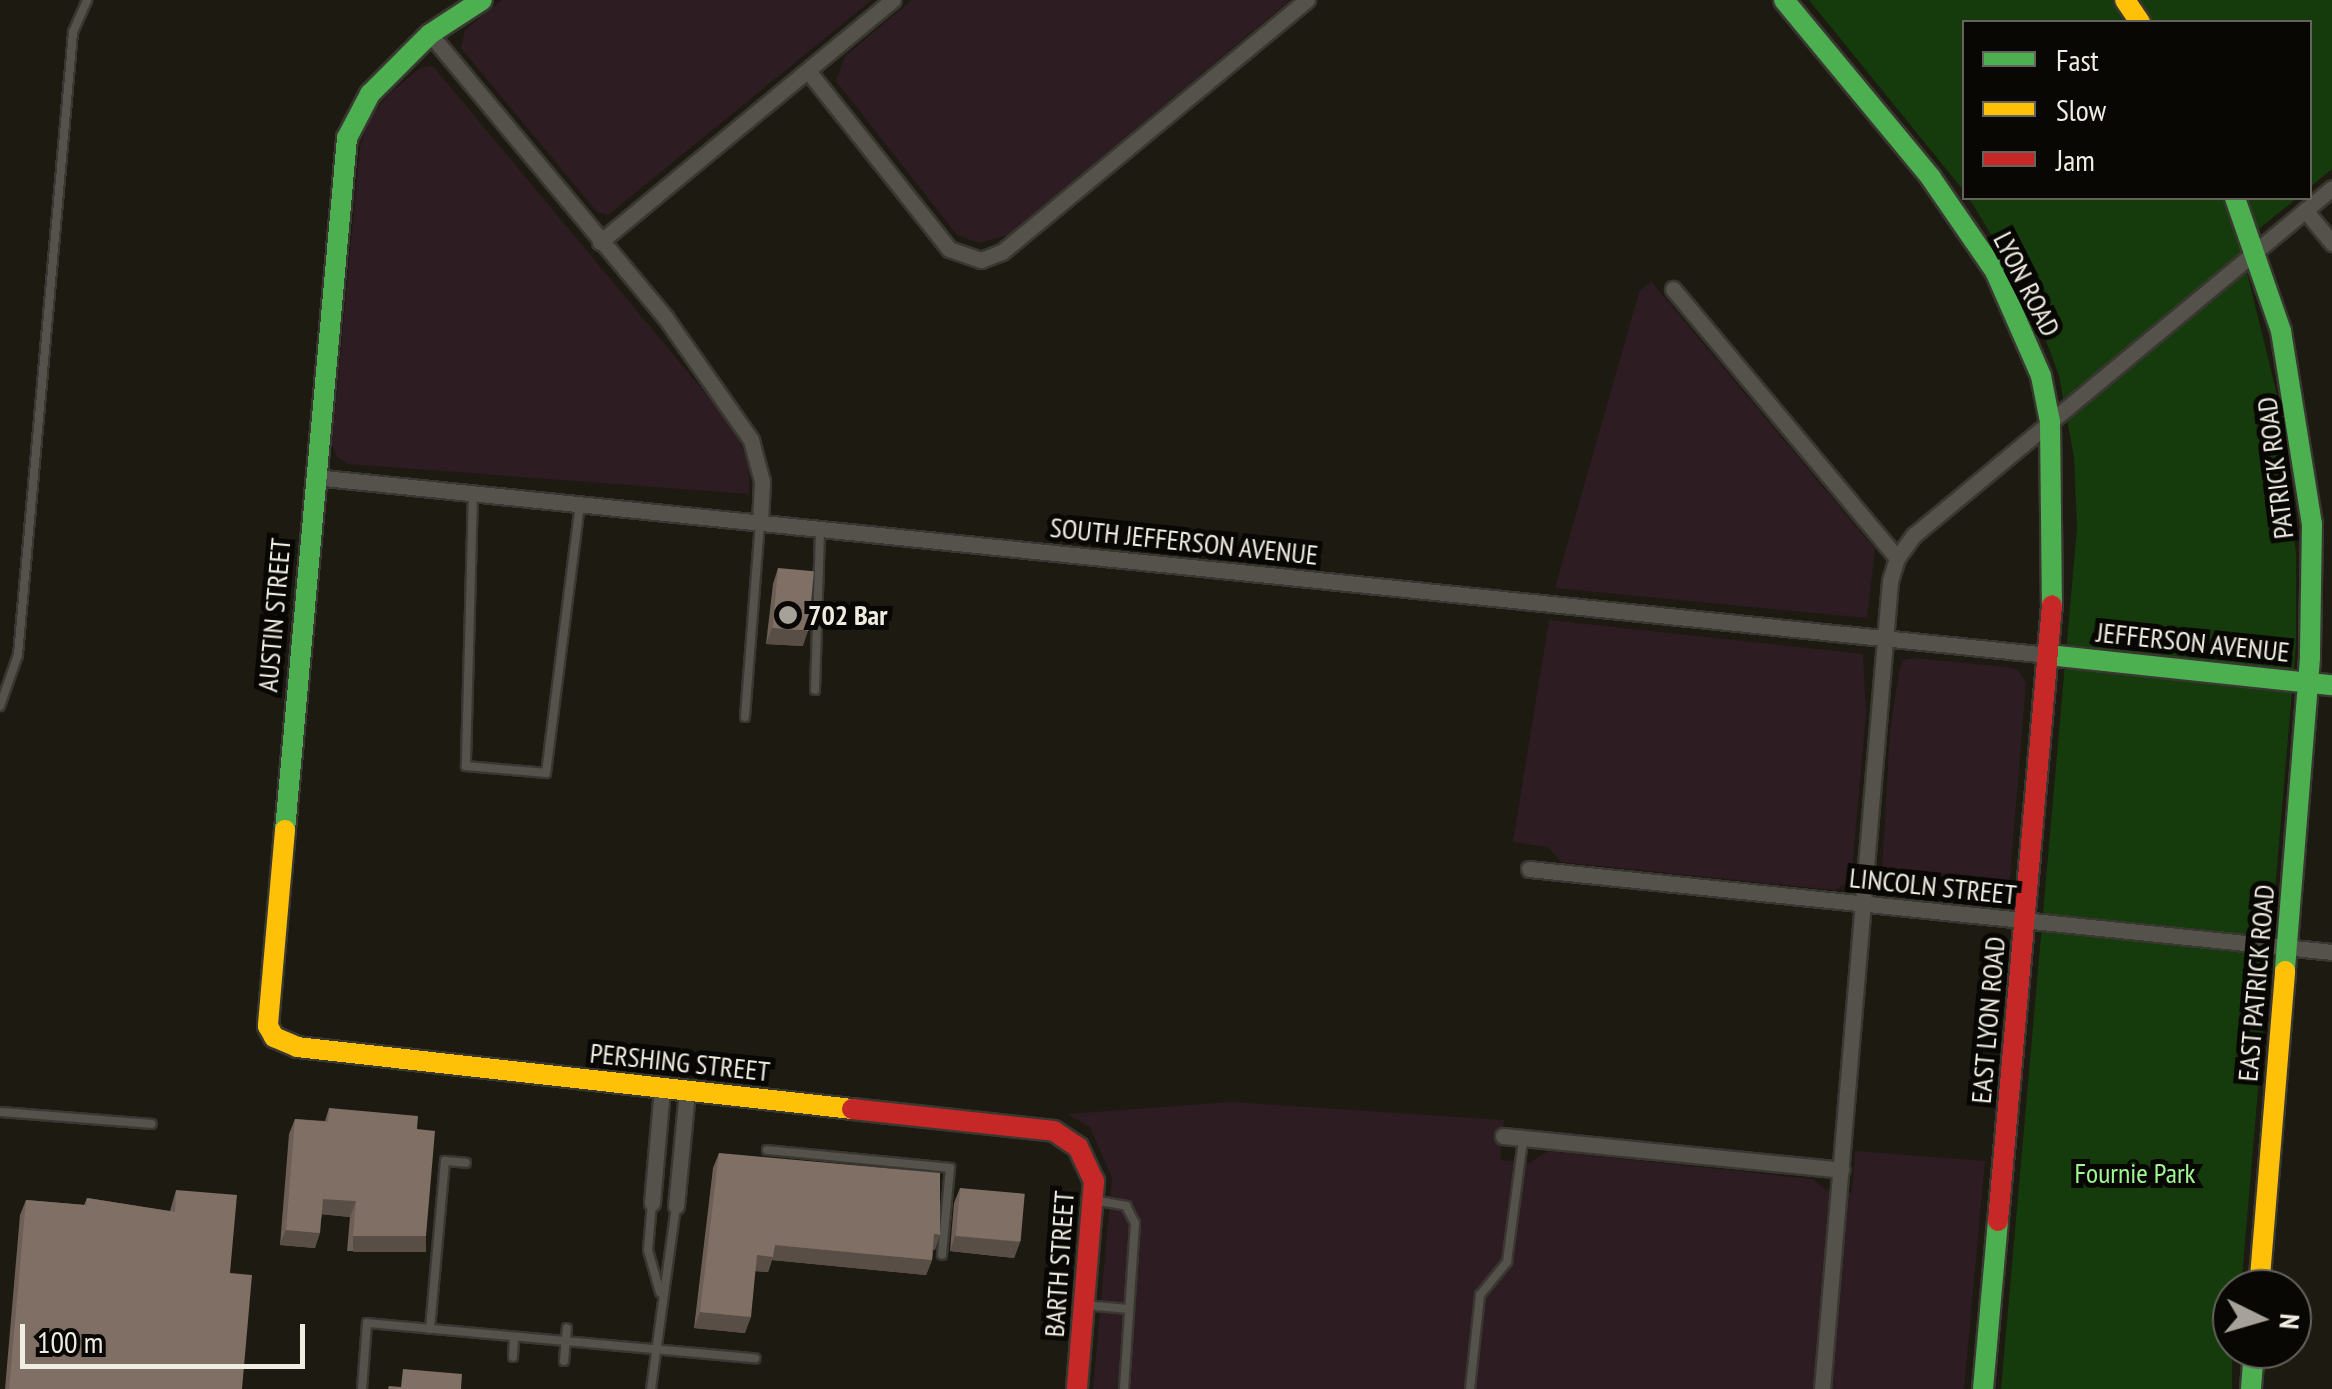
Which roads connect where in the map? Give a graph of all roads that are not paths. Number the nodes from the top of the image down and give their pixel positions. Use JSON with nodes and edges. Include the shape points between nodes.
{"nodes":[{"id":1,"x":87,"y":0,"type":"edge"},
{"id":2,"x":482,"y":0,"type":"edge"},
{"id":3,"x":893,"y":0,"type":"edge"},
{"id":4,"x":1307,"y":0,"type":"edge"},
{"id":5,"x":1784,"y":0,"type":"edge"},
{"id":6,"x":430,"y":34,"type":"junction"},
{"id":7,"x":808,"y":71,"type":"junction"},
{"id":8,"x":2332,"y":188,"type":"edge"},
{"id":9,"x":2236,"y":200,"type":"edge"},
{"id":10,"x":2305,"y":210,"type":"junction"},
{"id":11,"x":600,"y":242,"type":"junction"},
{"id":12,"x":2332,"y":244,"type":"edge"},
{"id":13,"x":2255,"y":251,"type":"junction"},
{"id":14,"x":1674,"y":289,"type":"dead end"},
{"id":15,"x":2050,"y":422,"type":"junction"},
{"id":16,"x":314,"y":477,"type":"junction"},
{"id":17,"x":473,"y":494,"type":"junction"},
{"id":18,"x":580,"y":504,"type":"junction"},
{"id":19,"x":760,"y":523,"type":"junction"},
{"id":20,"x":820,"y":529,"type":"junction"},
{"id":21,"x":1897,"y":558,"type":"junction"},
{"id":22,"x":1885,"y":638,"type":"junction"},
{"id":23,"x":2049,"y":655,"type":"junction"},
{"id":24,"x":2308,"y":682,"type":"junction"},
{"id":25,"x":2332,"y":685,"type":"edge"},
{"id":26,"x":815,"y":690,"type":"dead end"},
{"id":27,"x":0,"y":706,"type":"edge"},
{"id":28,"x":744,"y":717,"type":"dead end"},
{"id":29,"x":1529,"y":870,"type":"dead end"},
{"id":30,"x":1864,"y":904,"type":"junction"},
{"id":31,"x":2025,"y":921,"type":"junction"},
{"id":32,"x":2286,"y":947,"type":"junction"},
{"id":33,"x":2332,"y":952,"type":"edge"},
{"id":34,"x":274,"y":1037,"type":"joint"},
{"id":35,"x":662,"y":1088,"type":"junction"},
{"id":36,"x":687,"y":1091,"type":"junction"},
{"id":37,"x":0,"y":1112,"type":"edge"},
{"id":38,"x":152,"y":1124,"type":"dead end"},
{"id":39,"x":1503,"y":1136,"type":"dead end"},
{"id":40,"x":1523,"y":1138,"type":"junction"},
{"id":41,"x":1078,"y":1146,"type":"joint"},
{"id":42,"x":767,"y":1150,"type":"dead end"},
{"id":43,"x":466,"y":1163,"type":"dead end"},
{"id":44,"x":1840,"y":1170,"type":"junction"},
{"id":45,"x":1093,"y":1200,"type":"junction"},
{"id":46,"x":652,"y":1204,"type":"joint"},
{"id":47,"x":676,"y":1206,"type":"joint"},
{"id":48,"x":942,"y":1256,"type":"dead end"},
{"id":49,"x":2261,"y":1269,"type":"edge"},
{"id":50,"x":660,"y":1292,"type":"junction"},
{"id":51,"x":1084,"y":1305,"type":"junction"},
{"id":52,"x":1129,"y":1309,"type":"junction"},
{"id":53,"x":567,"y":1328,"type":"dead end"},
{"id":54,"x":430,"y":1329,"type":"junction"},
{"id":55,"x":514,"y":1336,"type":"junction"},
{"id":56,"x":566,"y":1341,"type":"junction"},
{"id":57,"x":654,"y":1349,"type":"junction"},
{"id":58,"x":513,"y":1357,"type":"dead end"},
{"id":59,"x":755,"y":1358,"type":"dead end"},
{"id":60,"x":564,"y":1361,"type":"dead end"},
{"id":61,"x":362,"y":1389,"type":"edge"},
{"id":62,"x":651,"y":1389,"type":"edge"},
{"id":63,"x":1077,"y":1389,"type":"edge"},
{"id":64,"x":1124,"y":1389,"type":"edge"},
{"id":65,"x":1470,"y":1389,"type":"edge"},
{"id":66,"x":1822,"y":1389,"type":"edge"},
{"id":67,"x":1983,"y":1389,"type":"edge"}],
"edges":[{"from":1,"to":27,"type":"lane","via":[[70,69],[18,655]]},
{"from":2,"to":6,"type":"main road","name":"AUSTIN STREET"},
{"from":3,"to":7,"type":"street"},
{"from":4,"to":7,"type":"street","via":[[1002,252],[981,260],[949,249]]},
{"from":5,"to":15,"type":"main road","name":"LYON ROAD","via":[[1931,178],[1995,270],[2041,376]]},
{"from":6,"to":11,"type":"street"},
{"from":6,"to":16,"type":"main road","name":"AUSTIN STREET","via":[[358,108],[339,197]]},
{"from":7,"to":11,"type":"street"},
{"from":8,"to":10,"type":"street"},
{"from":9,"to":13,"type":"main road","name":"PATRICK ROAD"},
{"from":10,"to":12,"type":"street"},
{"from":10,"to":13,"type":"street"},
{"from":11,"to":19,"type":"street","via":[[665,318],[751,440],[762,480]]},
{"from":13,"to":15,"type":"street"},
{"from":13,"to":24,"type":"main road","name":"PATRICK ROAD","via":[[2281,331],[2306,458],[2313,571]]},
{"from":14,"to":21,"type":"street"},
{"from":15,"to":21,"type":"street","via":[[1914,535]]},
{"from":15,"to":23,"type":"main road","name":"LYON ROAD","via":[[2058,489]]},
{"from":16,"to":17,"type":"street","name":"SOUTH JEFFERSON AVENUE"},
{"from":16,"to":34,"type":"main road","name":"AUSTIN STREET","via":[[267,1009]]},
{"from":17,"to":18,"type":"street","name":"SOUTH JEFFERSON AVENUE"},
{"from":17,"to":18,"type":"lane","via":[[466,766],[546,772]]},
{"from":18,"to":19,"type":"street","name":"SOUTH JEFFERSON AVENUE"},
{"from":19,"to":20,"type":"street","name":"SOUTH JEFFERSON AVENUE"},
{"from":19,"to":28,"type":"lane"},
{"from":20,"to":22,"type":"street","name":"SOUTH JEFFERSON AVENUE"},
{"from":20,"to":26,"type":"lane"},
{"from":21,"to":22,"type":"street"},
{"from":22,"to":23,"type":"street","name":"SOUTH JEFFERSON AVENUE"},
{"from":22,"to":30,"type":"street"},
{"from":23,"to":24,"type":"main road","name":"JEFFERSON AVENUE"},
{"from":23,"to":31,"type":"main road","name":"EAST LYON ROAD"},
{"from":24,"to":25,"type":"main road","name":"JEFFERSON AVENUE"},
{"from":24,"to":32,"type":"main road","name":"EAST PATRICK ROAD"},
{"from":29,"to":30,"type":"street","name":"LINCOLN STREET"},
{"from":30,"to":31,"type":"street","name":"LINCOLN STREET"},
{"from":30,"to":44,"type":"street"},
{"from":31,"to":32,"type":"street","name":"LINCOLN STREET"},
{"from":31,"to":67,"type":"main road","name":"EAST LYON ROAD"},
{"from":32,"to":33,"type":"street","name":"LINCOLN STREET"},
{"from":32,"to":49,"type":"main road","name":"EAST PATRICK ROAD"},
{"from":34,"to":35,"type":"main road","name":"PERSHING STREET","via":[[297,1047]]},
{"from":35,"to":36,"type":"main road","name":"PERSHING STREET"},
{"from":35,"to":46,"type":"street"},
{"from":36,"to":41,"type":"main road","name":"PERSHING STREET","via":[[1038,1128]]},
{"from":36,"to":47,"type":"street"},
{"from":37,"to":38,"type":"lane"},
{"from":39,"to":40,"type":"street"},
{"from":40,"to":44,"type":"street"},
{"from":40,"to":65,"type":"lane","via":[[1508,1262],[1480,1295]]},
{"from":41,"to":45,"type":"main road","name":"BARTH STREET","via":[[1094,1181]]},
{"from":42,"to":48,"type":"lane","via":[[950,1168]]},
{"from":43,"to":54,"type":"lane","via":[[444,1161]]},
{"from":44,"to":66,"type":"street"},
{"from":45,"to":51,"type":"main road","name":"BARTH STREET"},
{"from":45,"to":52,"type":"lane","via":[[1126,1206],[1134,1223]]},
{"from":46,"to":50,"type":"lane","via":[[648,1250]]},
{"from":47,"to":50,"type":"lane"},
{"from":50,"to":57,"type":"lane"},
{"from":51,"to":52,"type":"lane"},
{"from":51,"to":63,"type":"main road","name":"BARTH STREET"},
{"from":52,"to":64,"type":"lane"},
{"from":53,"to":56,"type":"lane"},
{"from":54,"to":55,"type":"lane"},
{"from":54,"to":61,"type":"lane","via":[[367,1323]]},
{"from":55,"to":56,"type":"lane"},
{"from":55,"to":58,"type":"lane"},
{"from":56,"to":57,"type":"lane"},
{"from":56,"to":60,"type":"lane"},
{"from":57,"to":59,"type":"lane"},
{"from":57,"to":62,"type":"lane"}]}
